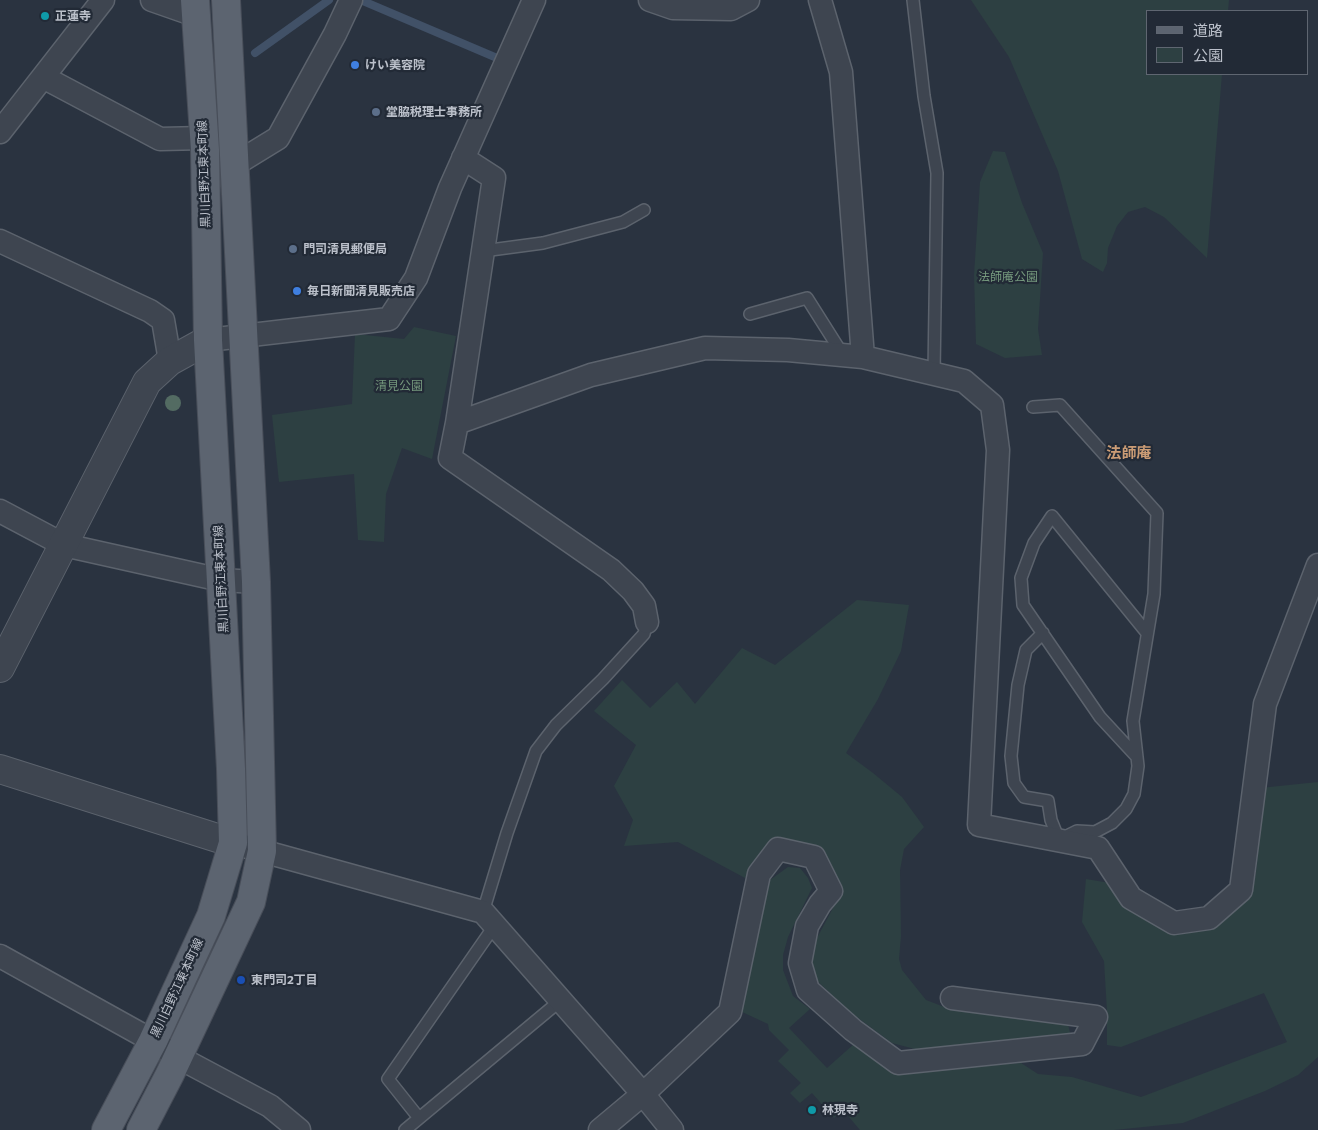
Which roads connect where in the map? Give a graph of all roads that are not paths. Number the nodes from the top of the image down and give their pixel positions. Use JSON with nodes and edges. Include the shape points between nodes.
{"nodes":[{"id":1,"x":103,"y":0,"type":"edge"},
{"id":2,"x":152,"y":0,"type":"edge"},
{"id":3,"x":226,"y":0,"type":"edge"},
{"id":4,"x":351,"y":0,"type":"edge"},
{"id":5,"x":534,"y":0,"type":"edge"},
{"id":6,"x":650,"y":0,"type":"edge"},
{"id":7,"x":748,"y":0,"type":"edge"},
{"id":8,"x":820,"y":0,"type":"edge"},
{"id":9,"x":913,"y":0,"type":"edge"},
{"id":10,"x":693,"y":4,"type":"edge"},
{"id":11,"x":195,"y":8,"type":"edge"},
{"id":12,"x":43,"y":77,"type":"junction"},
{"id":13,"x":0,"y":132,"type":"edge"},
{"id":14,"x":204,"y":138,"type":"junction"},
{"id":15,"x":463,"y":158,"type":"junction"},
{"id":16,"x":234,"y":165,"type":"junction"},
{"id":17,"x":644,"y":210,"type":"dead end"},
{"id":18,"x":0,"y":241,"type":"edge"},
{"id":19,"x":483,"y":251,"type":"junction"},
{"id":20,"x":750,"y":314,"type":"dead end"},
{"id":21,"x":242,"y":336,"type":"junction"},
{"id":22,"x":208,"y":340,"type":"junction"},
{"id":23,"x":853,"y":356,"type":"junction"},
{"id":24,"x":170,"y":361,"type":"junction"},
{"id":25,"x":934,"y":374,"type":"junction"},
{"id":26,"x":1032,"y":407,"type":"dead end"},
{"id":27,"x":457,"y":422,"type":"junction"},
{"id":28,"x":0,"y":511,"type":"edge"},
{"id":29,"x":64,"y":545,"type":"junction"},
{"id":30,"x":1318,"y":565,"type":"edge"},
{"id":31,"x":221,"y":580,"type":"junction"},
{"id":32,"x":256,"y":582,"type":"junction"},
{"id":33,"x":647,"y":622,"type":"joint"},
{"id":34,"x":1043,"y":633,"type":"junction"},
{"id":35,"x":1147,"y":633,"type":"junction"},
{"id":36,"x":0,"y":668,"type":"edge"},
{"id":37,"x":1137,"y":757,"type":"junction"},
{"id":38,"x":0,"y":769,"type":"edge"},
{"id":39,"x":1059,"y":840,"type":"junction"},
{"id":40,"x":233,"y":843,"type":"junction"},
{"id":41,"x":262,"y":851,"type":"junction"},
{"id":42,"x":489,"y":919,"type":"junction"},
{"id":43,"x":0,"y":956,"type":"edge"},
{"id":44,"x":952,"y":998,"type":"dead end"},
{"id":45,"x":561,"y":1000,"type":"junction"},
{"id":46,"x":153,"y":1040,"type":"junction"},
{"id":47,"x":178,"y":1057,"type":"junction"},
{"id":48,"x":643,"y":1094,"type":"junction"},
{"id":49,"x":419,"y":1118,"type":"junction"},
{"id":50,"x":106,"y":1130,"type":"edge"},
{"id":51,"x":141,"y":1130,"type":"edge"},
{"id":52,"x":299,"y":1130,"type":"edge"},
{"id":53,"x":404,"y":1130,"type":"edge"},
{"id":54,"x":600,"y":1130,"type":"edge"},
{"id":55,"x":672,"y":1130,"type":"edge"}],
"edges":[{"from":1,"to":12,"type":"street"},
{"from":2,"to":11,"type":"street"},
{"from":3,"to":16,"type":"main road"},
{"from":4,"to":16,"type":"street","via":[[278,138]]},
{"from":5,"to":15,"type":"street"},
{"from":6,"to":10,"type":"street","via":[[673,8]]},
{"from":7,"to":10,"type":"street","via":[[730,9]]},
{"from":8,"to":23,"type":"street","via":[[841,72]]},
{"from":9,"to":25,"type":"lane","via":[[937,173]]},
{"from":11,"to":14,"type":"main road","name":"黒川白野江東本町線"},
{"from":12,"to":13,"type":"street"},
{"from":12,"to":14,"type":"street","via":[[160,139]]},
{"from":14,"to":22,"type":"main road","name":"黒川白野江東本町線"},
{"from":15,"to":19,"type":"street","via":[[494,178]]},
{"from":15,"to":21,"type":"street","via":[[416,278],[389,319]]},
{"from":16,"to":21,"type":"main road"},
{"from":17,"to":19,"type":"lane","via":[[623,222],[543,243]]},
{"from":18,"to":24,"type":"street","via":[[163,320]]},
{"from":19,"to":27,"type":"street"},
{"from":20,"to":23,"type":"lane","via":[[807,298]]},
{"from":21,"to":22,"type":"street"},
{"from":21,"to":32,"type":"main road"},
{"from":22,"to":24,"type":"street"},
{"from":22,"to":31,"type":"main road","name":"黒川白野江東本町線"},
{"from":23,"to":25,"type":"street"},
{"from":23,"to":27,"type":"street","via":[[705,348],[592,375]]},
{"from":24,"to":29,"type":"street","via":[[147,382]]},
{"from":25,"to":39,"type":"street","via":[[964,381],[992,405],[998,450],[979,825]]},
{"from":26,"to":35,"type":"lane","via":[[1060,405],[1157,513],[1154,594]]},
{"from":27,"to":33,"type":"street","via":[[450,458],[611,570],[644,606]]},
{"from":28,"to":29,"type":"street"},
{"from":29,"to":31,"type":"street"},
{"from":29,"to":36,"type":"street"},
{"from":30,"to":39,"type":"street","via":[[1265,704],[1241,890],[1209,918],[1174,923],[1132,898],[1098,848]]},
{"from":31,"to":32,"type":"street"},
{"from":31,"to":40,"type":"main road","name":"黒川白野江東本町線"},
{"from":32,"to":41,"type":"main road"},
{"from":33,"to":42,"type":"lane","via":[[644,634],[536,750],[507,833]]},
{"from":34,"to":35,"type":"lane","via":[[1023,605],[1021,578],[1034,544],[1052,516]]},
{"from":34,"to":37,"type":"lane","via":[[1100,717]]},
{"from":34,"to":39,"type":"lane","via":[[1026,650],[1018,685],[1011,756],[1014,783],[1024,797],[1048,801],[1050,820]]},
{"from":35,"to":37,"type":"lane","via":[[1133,721]]},
{"from":37,"to":39,"type":"lane","via":[[1134,794],[1126,808],[1095,832],[1077,831]]},
{"from":38,"to":40,"type":"street"},
{"from":40,"to":41,"type":"street"},
{"from":40,"to":46,"type":"main road","name":"黒川白野江東本町線","via":[[211,916]]},
{"from":41,"to":42,"type":"street"},
{"from":41,"to":47,"type":"main road","via":[[251,902]]},
{"from":42,"to":45,"type":"street"},
{"from":42,"to":49,"type":"lane","via":[[388,1079]]},
{"from":43,"to":46,"type":"street"},
{"from":44,"to":48,"type":"street","via":[[1096,1017],[1082,1044],[898,1063],[853,1030],[808,990],[800,963],[808,926],[831,891],[814,857],[778,849],[759,874],[730,1012]]},
{"from":45,"to":48,"type":"street"},
{"from":45,"to":49,"type":"lane"},
{"from":46,"to":47,"type":"street"},
{"from":46,"to":50,"type":"main road","name":"黒川白野江東本町線"},
{"from":47,"to":51,"type":"main road"},
{"from":47,"to":52,"type":"street","via":[[270,1106]]},
{"from":48,"to":54,"type":"street"},
{"from":48,"to":55,"type":"street"},
{"from":49,"to":53,"type":"lane"}]}
